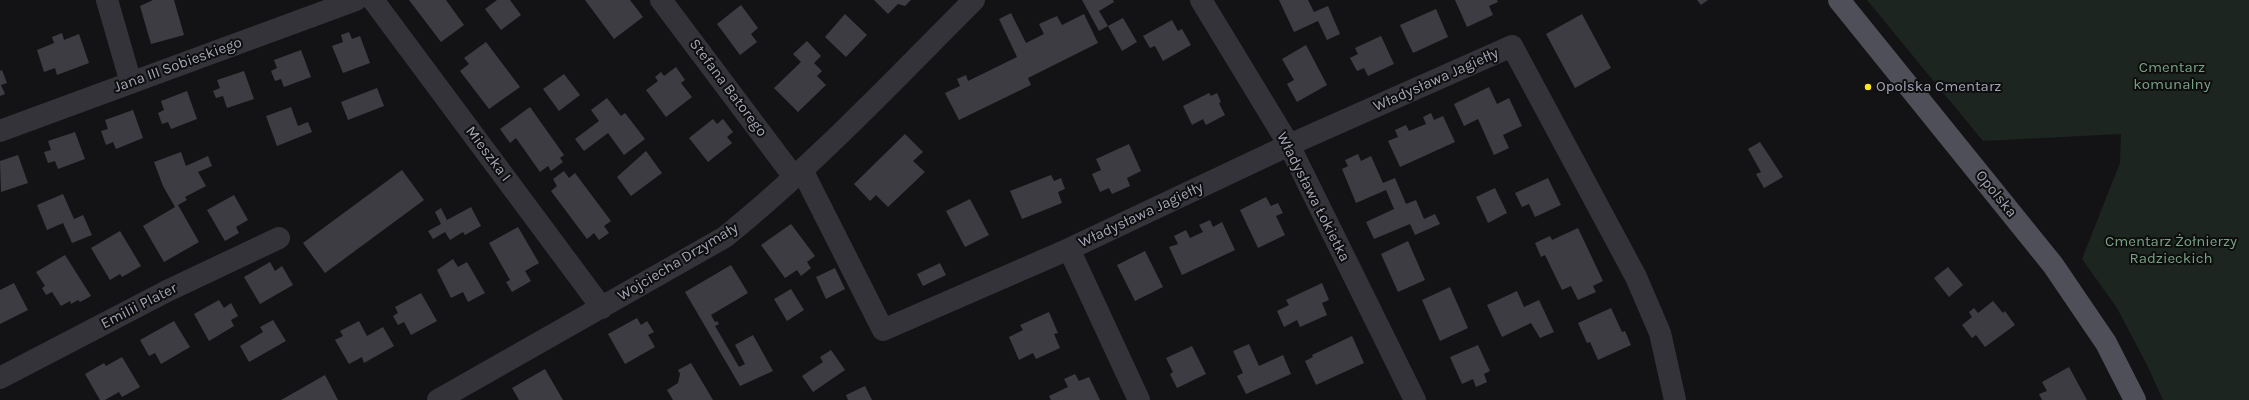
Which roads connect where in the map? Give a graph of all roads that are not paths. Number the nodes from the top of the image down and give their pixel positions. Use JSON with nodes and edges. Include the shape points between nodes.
{"nodes":[{"id":1,"x":107,"y":0,"type":"edge"},
{"id":2,"x":356,"y":0,"type":"edge"},
{"id":3,"x":373,"y":0,"type":"edge"},
{"id":4,"x":661,"y":0,"type":"edge"},
{"id":5,"x":974,"y":0,"type":"edge"},
{"id":6,"x":1201,"y":0,"type":"edge"},
{"id":7,"x":1839,"y":0,"type":"edge"},
{"id":8,"x":131,"y":82,"type":"junction"},
{"id":9,"x":0,"y":131,"type":"edge"},
{"id":10,"x":1289,"y":145,"type":"junction"},
{"id":11,"x":798,"y":174,"type":"junction"},
{"id":12,"x":279,"y":238,"type":"dead end"},
{"id":13,"x":1069,"y":249,"type":"junction"},
{"id":14,"x":602,"y":308,"type":"junction"},
{"id":15,"x":0,"y":378,"type":"edge"},
{"id":16,"x":438,"y":400,"type":"edge"},
{"id":17,"x":1139,"y":400,"type":"edge"},
{"id":18,"x":1415,"y":400,"type":"edge"},
{"id":19,"x":1675,"y":400,"type":"edge"},
{"id":20,"x":2135,"y":400,"type":"edge"}],
"edges":[{"from":1,"to":8,"type":"street"},
{"from":2,"to":8,"type":"street","name":"Jana III Sobieskiego"},
{"from":3,"to":14,"type":"street","name":"Mieszka I"},
{"from":4,"to":11,"type":"street","name":"Stefana Batorego"},
{"from":5,"to":11,"type":"street","name":"Wojciecha Drzymały"},
{"from":6,"to":10,"type":"street","name":"Władysława Łokietka"},
{"from":7,"to":20,"type":"main road","name":"Opolska","via":[[2053,265],[2106,343]]},
{"from":8,"to":9,"type":"street","name":"Jana III Sobieskiego"},
{"from":10,"to":13,"type":"street","name":"Władysława Jagiełły"},
{"from":10,"to":18,"type":"street","name":"Władysława Łokietka"},
{"from":10,"to":19,"type":"street","name":"Władysława Jagiełły","via":[[1512,46],[1636,276],[1660,332]]},
{"from":11,"to":13,"type":"street","name":"Władysława Jagiełły","via":[[883,330]]},
{"from":11,"to":14,"type":"street","name":"Wojciecha Drzymały","via":[[725,237]]},
{"from":12,"to":15,"type":"street","name":"Emilii Plater","via":[[167,291]]},
{"from":13,"to":17,"type":"street","name":"Władysława Jagiełły"},
{"from":14,"to":16,"type":"street","name":"Wojciecha Drzymały"}]}
